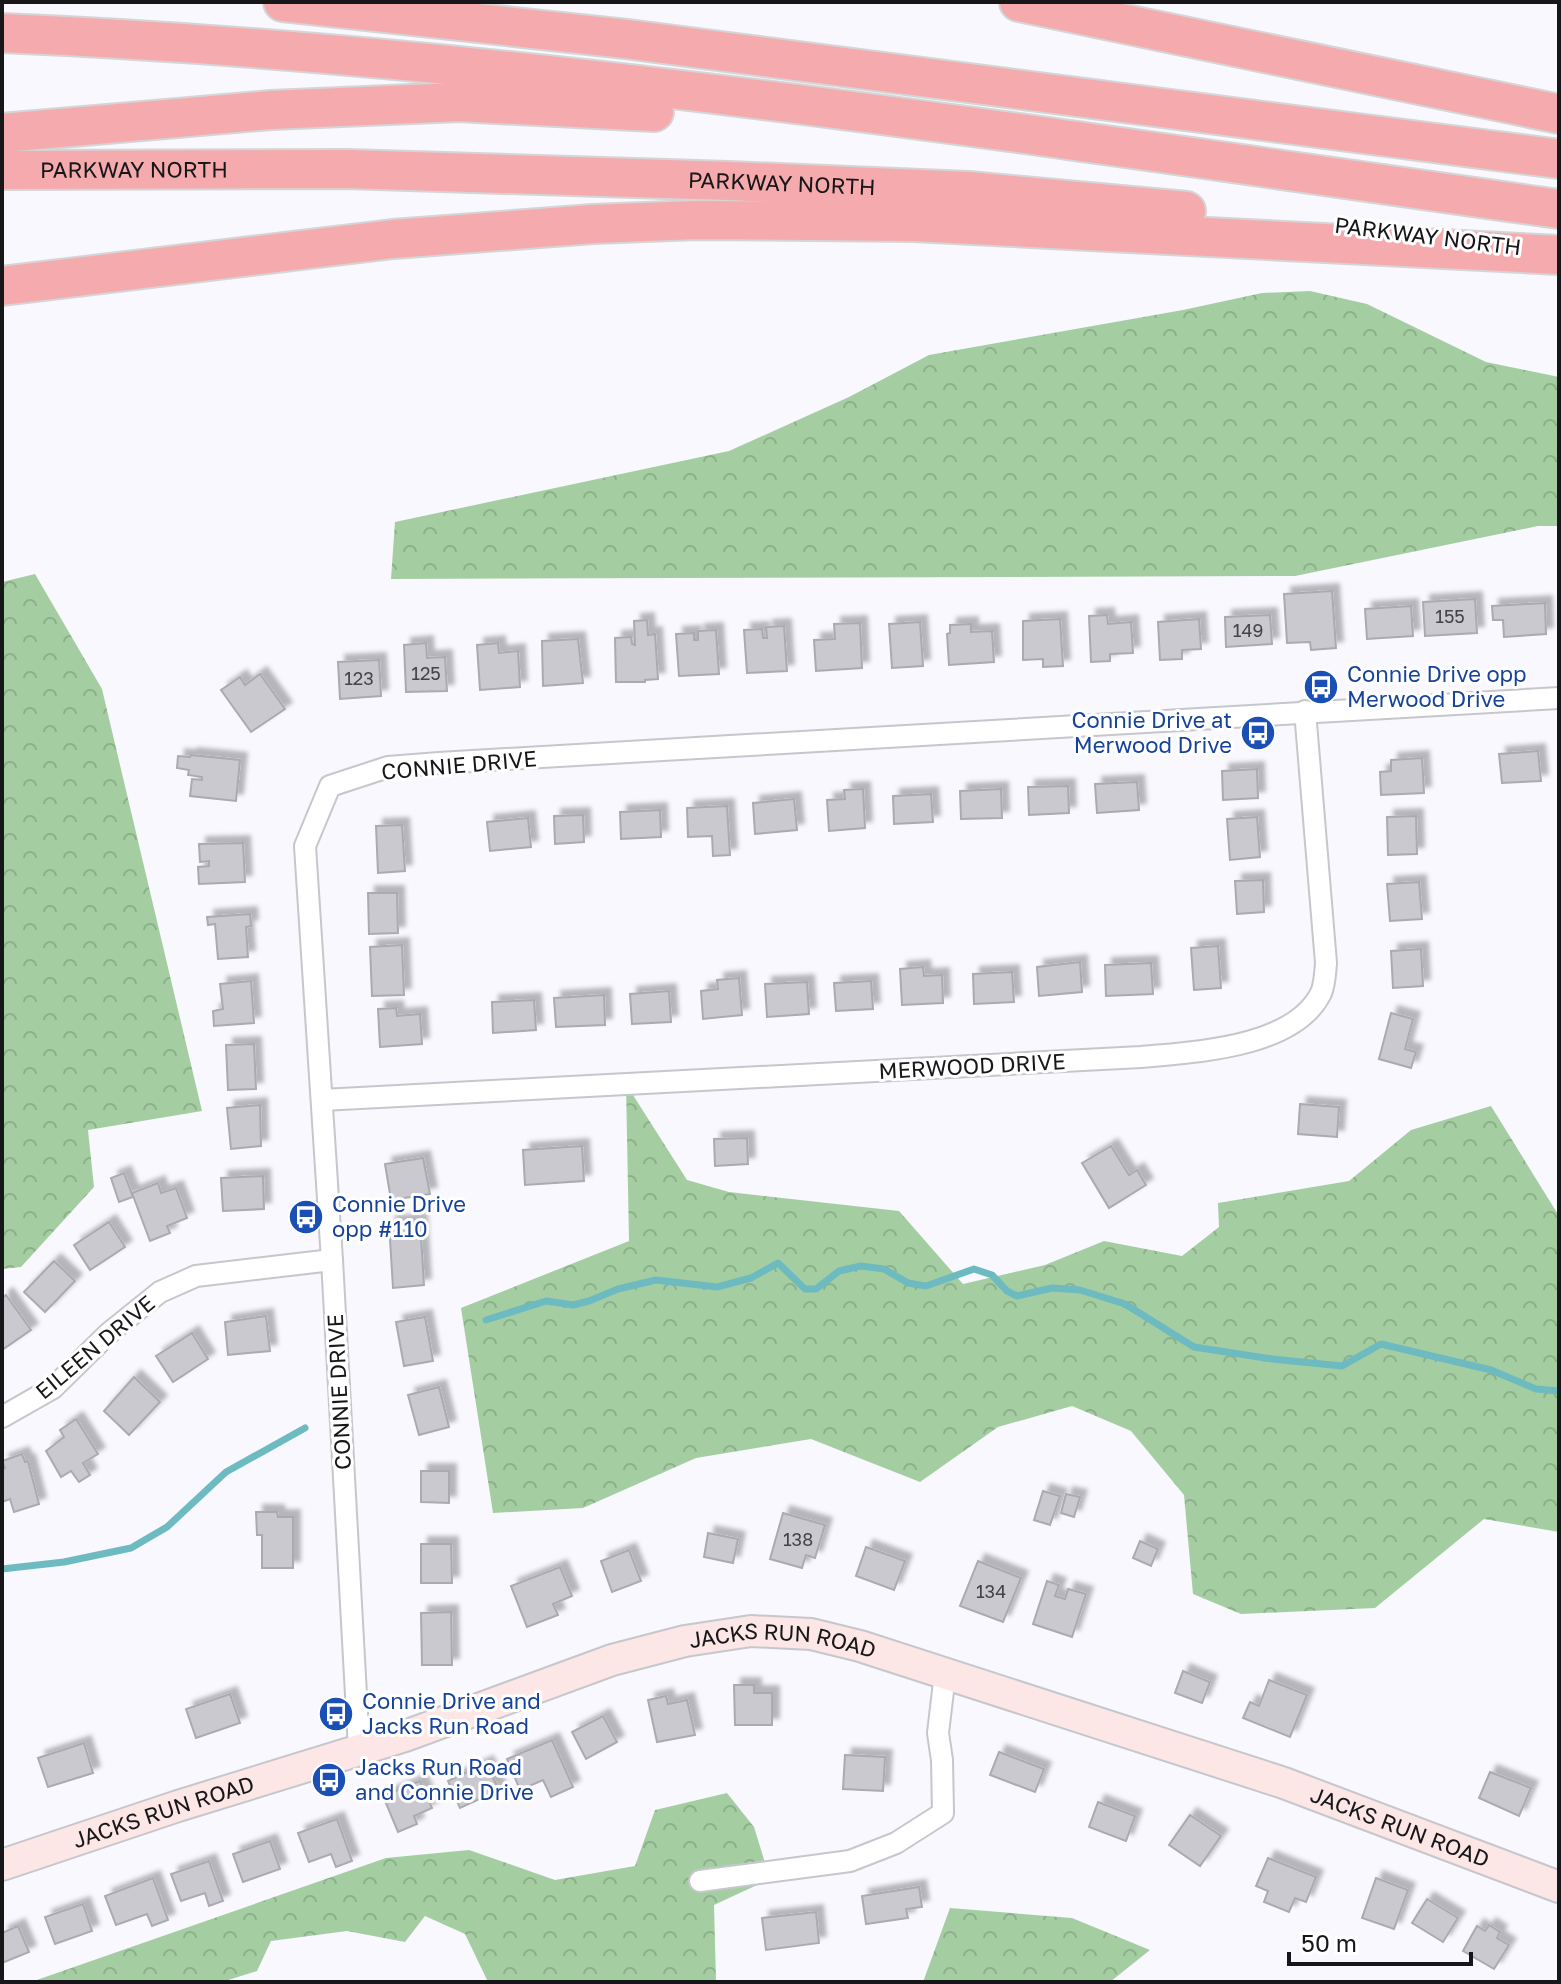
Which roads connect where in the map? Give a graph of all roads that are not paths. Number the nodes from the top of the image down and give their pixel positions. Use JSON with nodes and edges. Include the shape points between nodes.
{"nodes":[{"id":1,"x":283,"y":2,"type":"edge"},
{"id":2,"x":1019,"y":2,"type":"edge"},
{"id":3,"x":2,"y":33,"type":"edge"},
{"id":4,"x":2,"y":57,"type":"edge"},
{"id":5,"x":476,"y":70,"type":"junction"},
{"id":6,"x":1559,"y":114,"type":"edge"},
{"id":7,"x":2,"y":133,"type":"edge"},
{"id":8,"x":1559,"y":159,"type":"edge"},
{"id":9,"x":2,"y":170,"type":"edge"},
{"id":10,"x":1559,"y":211,"type":"edge"},
{"id":11,"x":1559,"y":253,"type":"edge"},
{"id":12,"x":2,"y":286,"type":"edge"},
{"id":13,"x":1559,"y":698,"type":"edge"},
{"id":14,"x":1305,"y":711,"type":"junction"},
{"id":15,"x":322,"y":1100,"type":"junction"},
{"id":16,"x":332,"y":1260,"type":"junction"},
{"id":17,"x":2,"y":1417,"type":"edge"},
{"id":18,"x":945,"y":1674,"type":"junction"},
{"id":19,"x":359,"y":1749,"type":"junction"},
{"id":20,"x":2,"y":1865,"type":"edge"},
{"id":21,"x":700,"y":1881,"type":"dead end"},
{"id":22,"x":1559,"y":1887,"type":"edge"}],
"edges":[{"from":1,"to":8,"type":"highway","via":[[626,39]]},
{"from":2,"to":6,"type":"highway"},
{"from":3,"to":5,"type":"highway","via":[[266,47]]},
{"from":4,"to":5,"type":"highway"},
{"from":5,"to":10,"type":"highway","via":[[710,92]]},
{"from":7,"to":10,"type":"highway","via":[[271,110],[513,103],[756,120]]},
{"from":9,"to":11,"type":"highway","name":"PARKWAY NORTH","via":[[347,169],[968,191],[1301,221]]},
{"from":11,"to":12,"type":"highway","via":[[914,222],[697,220],[393,239]]},
{"from":13,"to":14,"type":"street","name":"CONNIE DRIVE"},
{"from":14,"to":15,"type":"street","name":"CONNIE DRIVE","via":[[439,763],[388,767],[330,786],[305,846]]},
{"from":14,"to":15,"type":"street","name":"MERWOOD DRIVE","via":[[1325,980],[1300,1018],[1260,1038],[1141,1057]]},
{"from":15,"to":16,"type":"street","name":"CONNIE DRIVE"},
{"from":16,"to":17,"type":"street","name":"EILEEN DRIVE","via":[[196,1276],[160,1292],[53,1388]]},
{"from":16,"to":19,"type":"street","name":"CONNIE DRIVE"},
{"from":18,"to":19,"type":"street","name":"JACKS RUN ROAD","via":[[811,1634],[751,1631],[612,1660]]},
{"from":18,"to":21,"type":"street","via":[[938,1733],[943,1813],[896,1843],[850,1861]]},
{"from":18,"to":22,"type":"street","name":"JACKS RUN ROAD","via":[[1284,1783]]},
{"from":19,"to":20,"type":"street","name":"JACKS RUN ROAD"}]}
